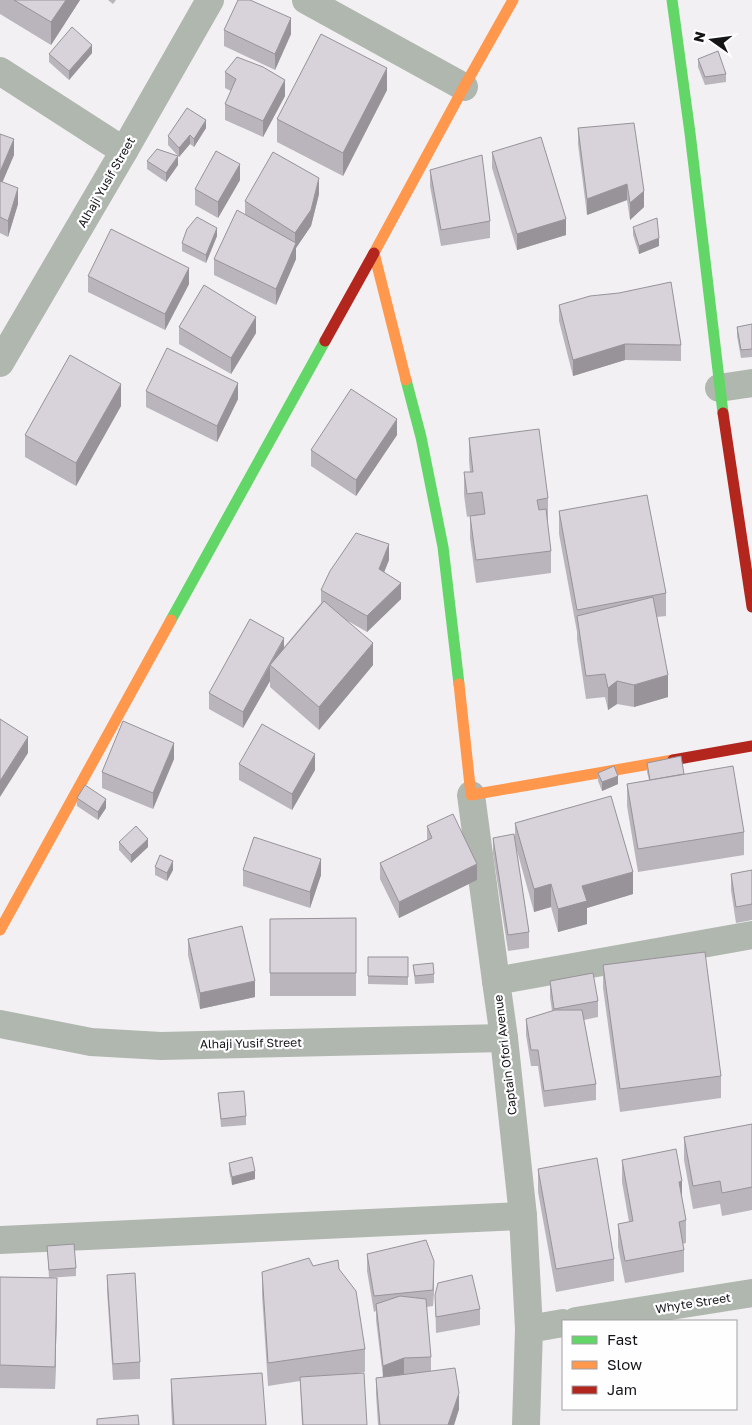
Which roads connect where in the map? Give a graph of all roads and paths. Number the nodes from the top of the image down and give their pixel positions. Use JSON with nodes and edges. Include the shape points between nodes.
{"nodes":[{"id":1,"x":210,"y":0,"type":"edge"},
{"id":2,"x":306,"y":0,"type":"edge"},
{"id":3,"x":513,"y":0,"type":"edge"},
{"id":4,"x":672,"y":0,"type":"edge"},
{"id":5,"x":0,"y":70,"type":"edge"},
{"id":6,"x":464,"y":87,"type":"junction"},
{"id":7,"x":124,"y":151,"type":"junction"},
{"id":8,"x":374,"y":253,"type":"junction"},
{"id":9,"x":0,"y":363,"type":"edge"},
{"id":10,"x":752,"y":383,"type":"edge"},
{"id":11,"x":719,"y":388,"type":"junction"},
{"id":12,"x":752,"y":607,"type":"edge"},
{"id":13,"x":752,"y":746,"type":"edge"},
{"id":14,"x":471,"y":795,"type":"junction"},
{"id":15,"x":0,"y":930,"type":"edge"},
{"id":16,"x":752,"y":934,"type":"edge"},
{"id":17,"x":496,"y":981,"type":"junction"},
{"id":18,"x":0,"y":1024,"type":"edge"},
{"id":19,"x":504,"y":1038,"type":"junction"},
{"id":20,"x":523,"y":1216,"type":"junction"},
{"id":21,"x":0,"y":1240,"type":"edge"},
{"id":22,"x":752,"y":1293,"type":"edge"},
{"id":23,"x":582,"y":1320,"type":"edge"},
{"id":24,"x":562,"y":1323,"type":"edge"},
{"id":25,"x":529,"y":1329,"type":"junction"},
{"id":26,"x":526,"y":1425,"type":"edge"}],
"edges":[{"from":1,"to":7,"type":"street","name":"Alhaji Yusif Street"},
{"from":2,"to":6,"type":"street"},
{"from":3,"to":6,"type":"street"},
{"from":4,"to":11,"type":"street"},
{"from":5,"to":7,"type":"street"},
{"from":6,"to":8,"type":"street"},
{"from":7,"to":9,"type":"street","name":"Alhaji Yusif Street"},
{"from":8,"to":14,"type":"street","via":[[421,437],[443,547]]},
{"from":8,"to":15,"type":"street"},
{"from":10,"to":11,"type":"street"},
{"from":11,"to":12,"type":"street"},
{"from":13,"to":14,"type":"street"},
{"from":14,"to":17,"type":"street"},
{"from":16,"to":17,"type":"street","name":"Captain Ofori Avenue"},
{"from":17,"to":19,"type":"street","name":"Captain Ofori Avenue"},
{"from":18,"to":19,"type":"street","name":"Alhaji Yusif Street","via":[[92,1042],[161,1046]]},
{"from":19,"to":20,"type":"street","name":"Captain Ofori Avenue"},
{"from":20,"to":21,"type":"street"},
{"from":20,"to":25,"type":"street","name":"Captain Ofori Avenue"},
{"from":22,"to":23,"type":"street","name":"Whyte Street"},
{"from":24,"to":25,"type":"street"},
{"from":25,"to":26,"type":"street"}]}
